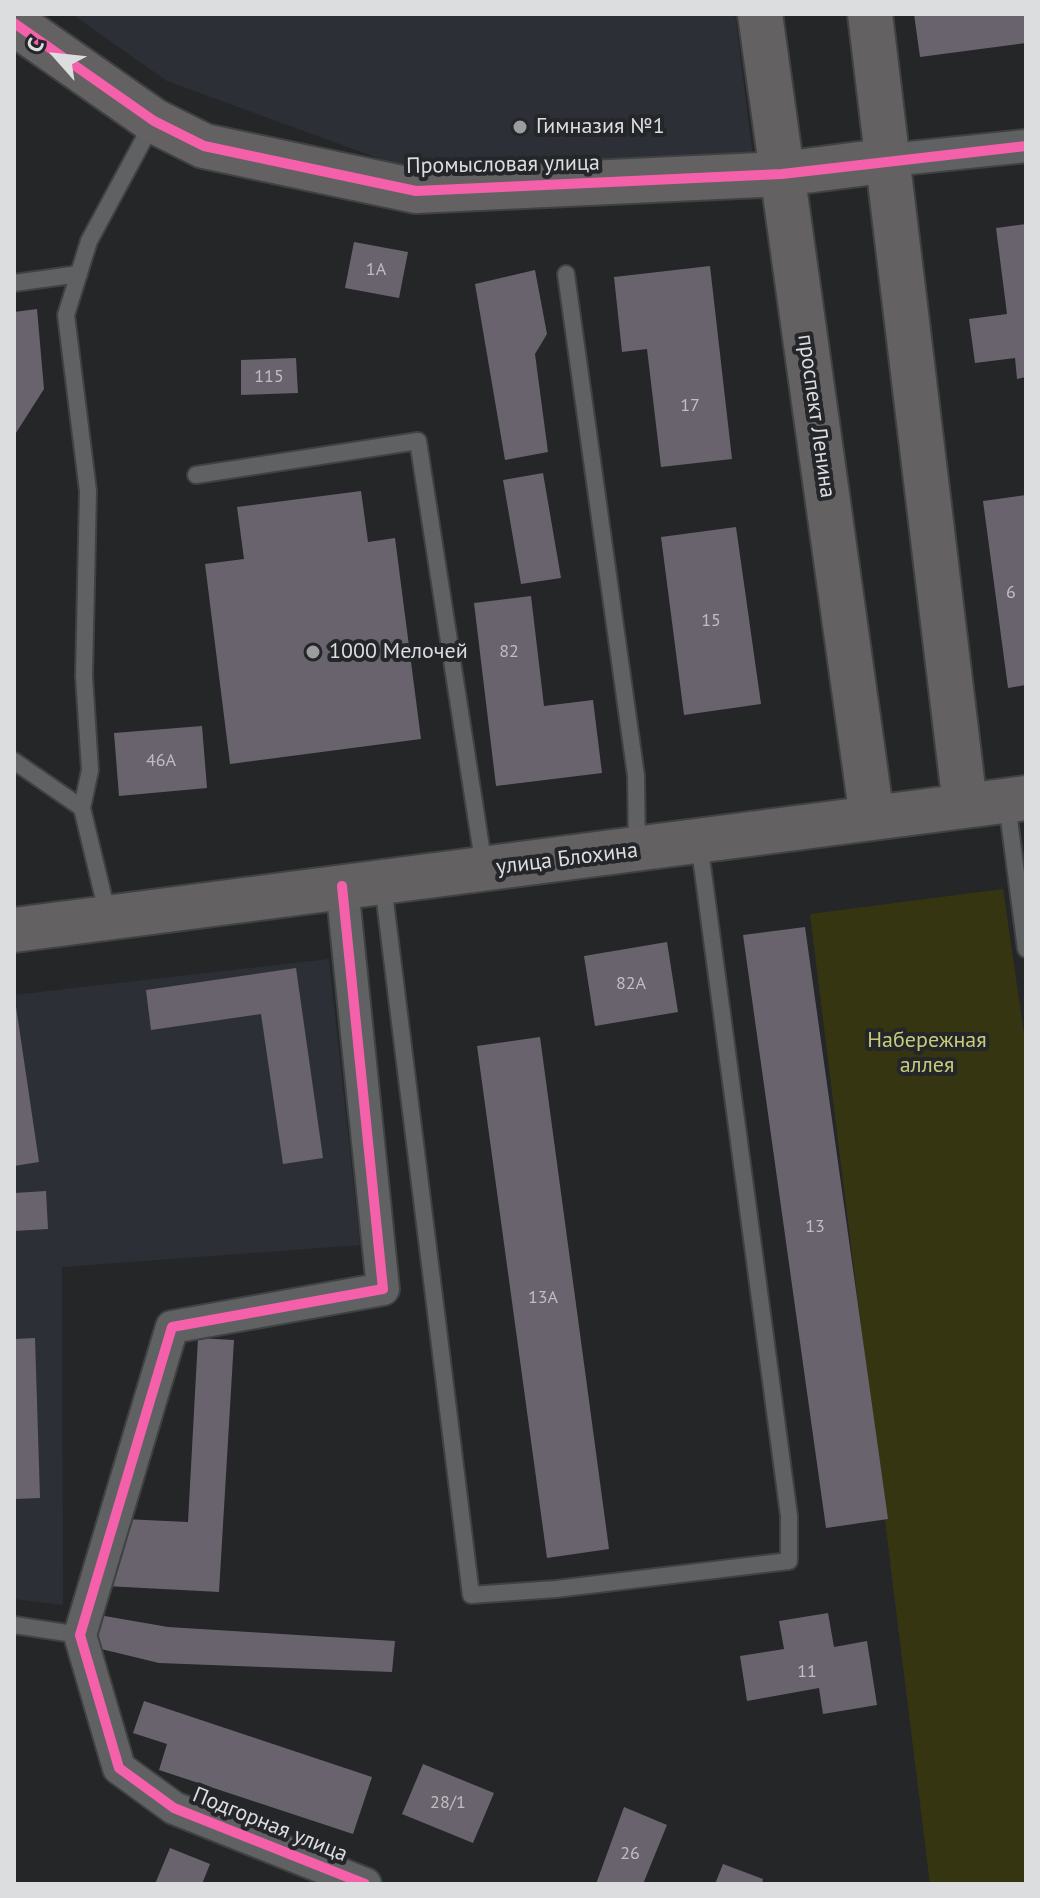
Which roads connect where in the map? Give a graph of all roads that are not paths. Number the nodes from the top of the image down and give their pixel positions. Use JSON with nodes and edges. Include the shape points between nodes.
{"nodes":[{"id":1,"x":760,"y":14,"type":"edge"},
{"id":2,"x":870,"y":14,"type":"edge"},
{"id":3,"x":14,"y":23,"type":"edge"},
{"id":4,"x":154,"y":121,"type":"junction"},
{"id":5,"x":1026,"y":146,"type":"edge"},
{"id":6,"x":890,"y":160,"type":"junction"},
{"id":7,"x":782,"y":174,"type":"junction"},
{"id":8,"x":79,"y":274,"type":"junction"},
{"id":9,"x":566,"y":274,"type":"dead end"},
{"id":10,"x":14,"y":283,"type":"edge"},
{"id":11,"x":196,"y":475,"type":"dead end"},
{"id":12,"x":14,"y":761,"type":"edge"},
{"id":13,"x":999,"y":801,"type":"edge"},
{"id":14,"x":82,"y":808,"type":"junction"},
{"id":15,"x":872,"y":818,"type":"junction"},
{"id":16,"x":699,"y":842,"type":"junction"},
{"id":17,"x":637,"y":850,"type":"junction"},
{"id":18,"x":484,"y":869,"type":"junction"},
{"id":19,"x":362,"y":883,"type":"junction"},
{"id":20,"x":108,"y":916,"type":"junction"},
{"id":21,"x":14,"y":930,"type":"edge"},
{"id":22,"x":1026,"y":949,"type":"edge"},
{"id":23,"x":14,"y":1625,"type":"edge"},
{"id":24,"x":80,"y":1635,"type":"junction"},
{"id":25,"x":365,"y":1884,"type":"edge"}],
"edges":[{"from":1,"to":7,"type":"street","name":"проспект Ленина"},
{"from":2,"to":6,"type":"street"},
{"from":3,"to":4,"type":"street","name":"Промысловая улица"},
{"from":4,"to":7,"type":"street","name":"Промысловая улица","via":[[204,146],[416,191]]},
{"from":4,"to":8,"type":"lane","via":[[89,241]]},
{"from":5,"to":6,"type":"street"},
{"from":6,"to":7,"type":"street","name":"Промысловая улица"},
{"from":6,"to":13,"type":"street"},
{"from":7,"to":15,"type":"street","name":"проспект Ленина"},
{"from":8,"to":10,"type":"lane"},
{"from":8,"to":14,"type":"lane","via":[[66,315],[88,491],[84,676],[90,770]]},
{"from":9,"to":17,"type":"lane","via":[[636,776]]},
{"from":11,"to":18,"type":"lane","via":[[418,441]]},
{"from":12,"to":14,"type":"lane"},
{"from":13,"to":15,"type":"street","name":"улица Блохина"},
{"from":13,"to":22,"type":"lane"},
{"from":14,"to":20,"type":"lane"},
{"from":15,"to":16,"type":"street","name":"улица Блохина"},
{"from":16,"to":17,"type":"street","name":"улица Блохина"},
{"from":16,"to":19,"type":"lane","via":[[789,1516],[789,1561],[471,1595]]},
{"from":17,"to":18,"type":"street","name":"улица Блохина"},
{"from":18,"to":19,"type":"street","name":"улица Блохина"},
{"from":19,"to":20,"type":"street","name":"улица Блохина"},
{"from":19,"to":24,"type":"street","via":[[383,1289],[172,1327]]},
{"from":20,"to":21,"type":"street","name":"улица Блохина"},
{"from":23,"to":24,"type":"lane"},
{"from":24,"to":25,"type":"street","name":"Подгорная улица","via":[[119,1768],[174,1808]]}]}
